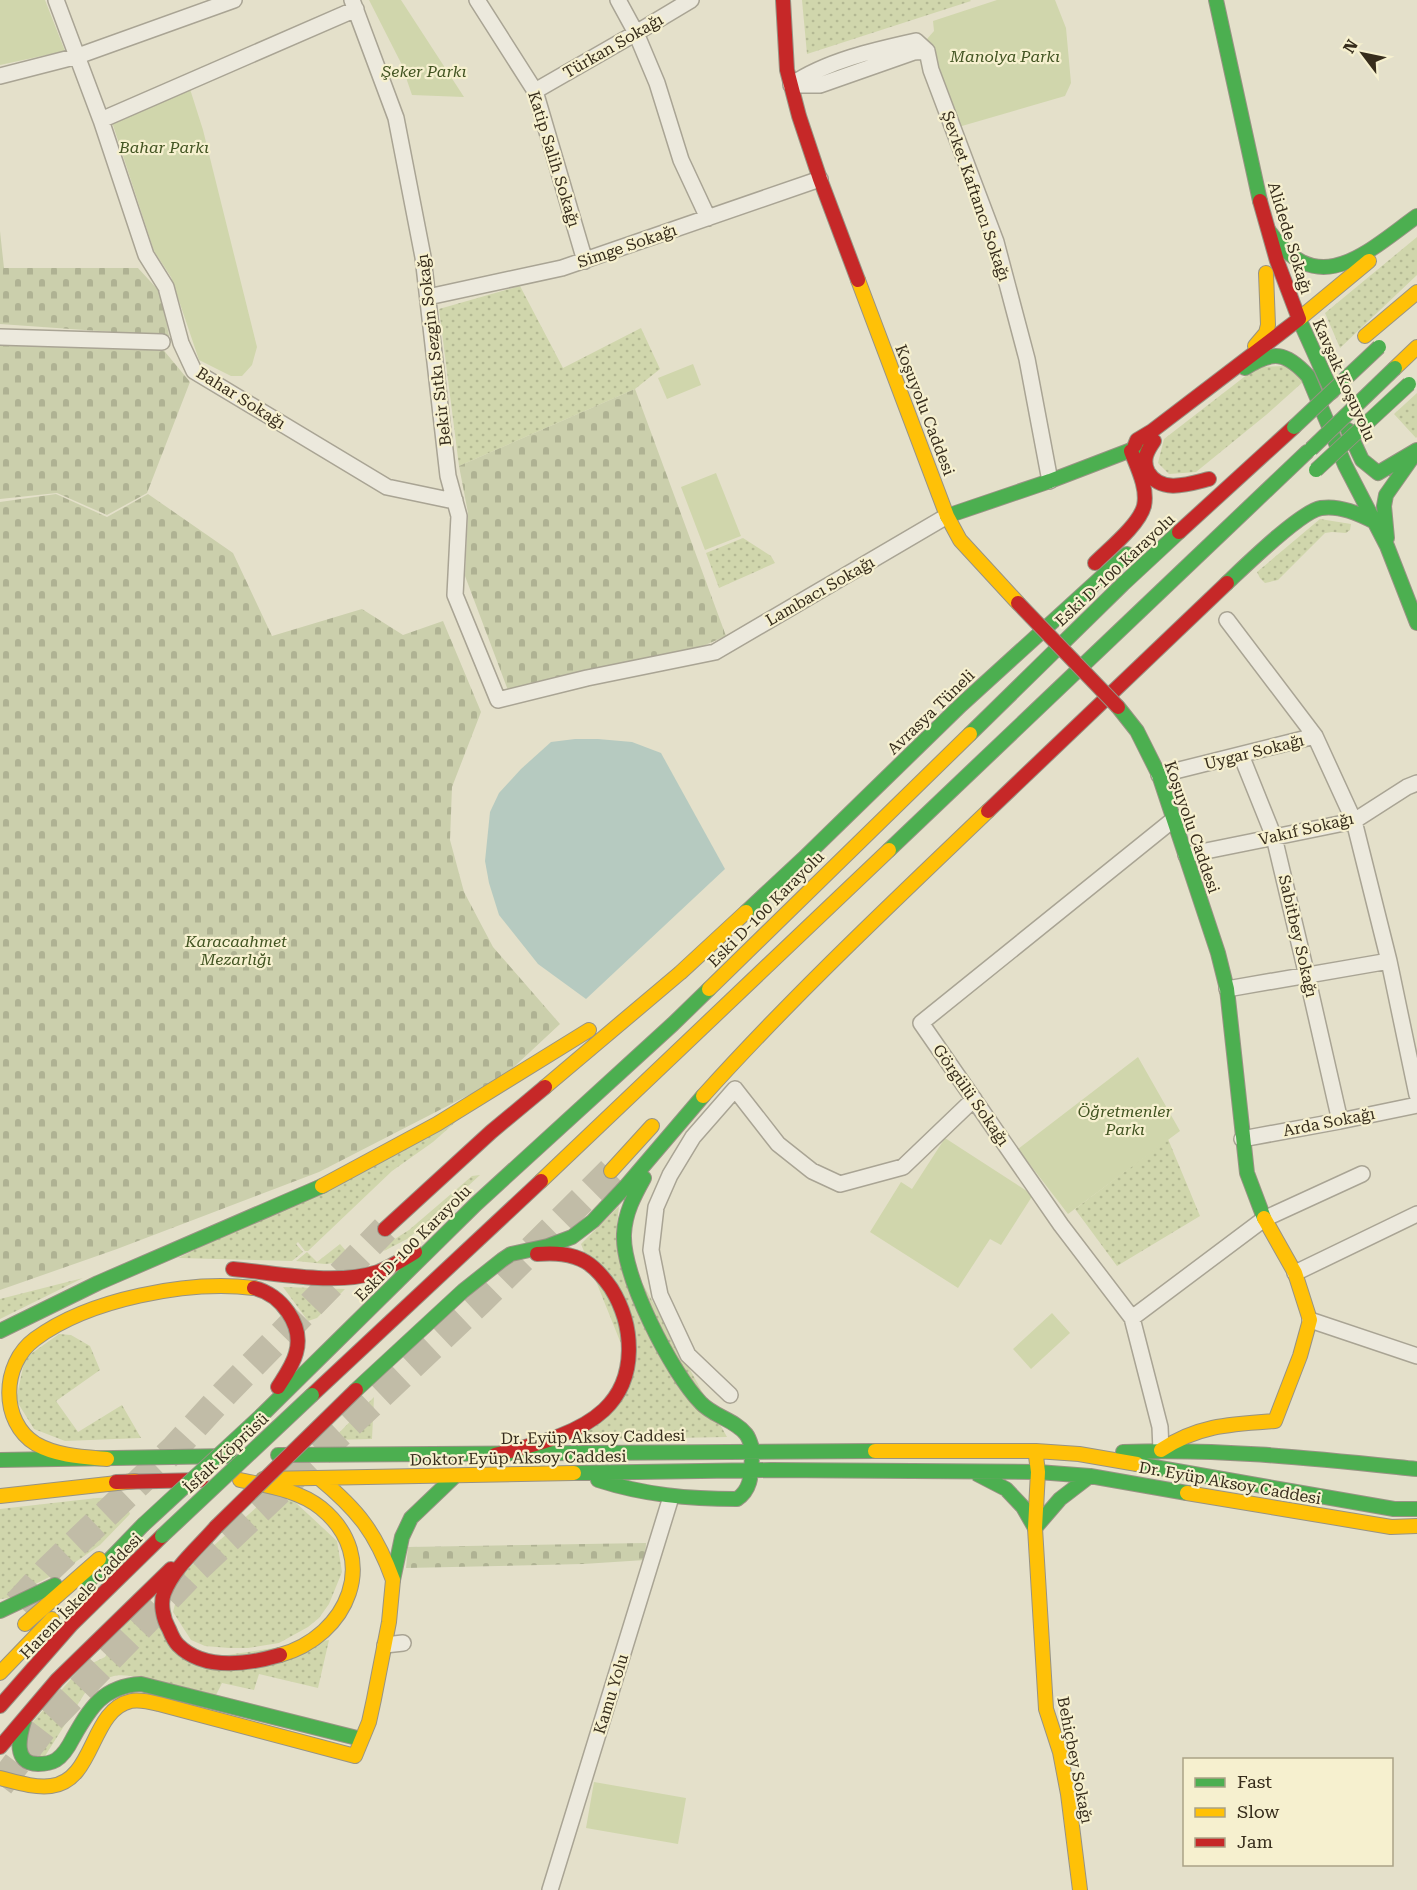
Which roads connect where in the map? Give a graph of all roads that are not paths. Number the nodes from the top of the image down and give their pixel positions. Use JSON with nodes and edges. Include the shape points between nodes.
{"nodes":[{"id":1,"x":56,"y":0,"type":"edge"},
{"id":2,"x":234,"y":0,"type":"edge"},
{"id":3,"x":477,"y":0,"type":"edge"},
{"id":4,"x":618,"y":0,"type":"edge"},
{"id":5,"x":691,"y":0,"type":"edge"},
{"id":6,"x":783,"y":0,"type":"edge"},
{"id":7,"x":1216,"y":0,"type":"edge"},
{"id":8,"x":1222,"y":0,"type":"edge"},
{"id":9,"x":354,"y":4,"type":"edge"},
{"id":10,"x":636,"y":33,"type":"junction"},
{"id":11,"x":1223,"y":36,"type":"junction"},
{"id":12,"x":78,"y":56,"type":"junction"},
{"id":13,"x":0,"y":76,"type":"edge"},
{"id":14,"x":791,"y":86,"type":"junction"},
{"id":15,"x":535,"y":91,"type":"junction"},
{"id":16,"x":101,"y":120,"type":"junction"},
{"id":17,"x":1252,"y":166,"type":"junction"},
{"id":18,"x":820,"y":179,"type":"junction"},
{"id":19,"x":1417,"y":216,"type":"edge"},
{"id":20,"x":708,"y":218,"type":"junction"},
{"id":21,"x":1417,"y":221,"type":"edge"},
{"id":22,"x":1269,"y":231,"type":"junction"},
{"id":23,"x":585,"y":261,"type":"junction"},
{"id":24,"x":1266,"y":273,"type":"junction"},
{"id":25,"x":1417,"y":292,"type":"edge"},
{"id":26,"x":429,"y":297,"type":"junction"},
{"id":27,"x":1299,"y":319,"type":"junction"},
{"id":28,"x":1287,"y":328,"type":"junction"},
{"id":29,"x":0,"y":337,"type":"edge"},
{"id":30,"x":1361,"y":340,"type":"dead end"},
{"id":31,"x":162,"y":342,"type":"dead end"},
{"id":32,"x":1383,"y":343,"type":"dead end"},
{"id":33,"x":1417,"y":346,"type":"edge"},
{"id":34,"x":1236,"y":365,"type":"junction"},
{"id":35,"x":1333,"y":367,"type":"dead end"},
{"id":36,"x":1308,"y":376,"type":"junction"},
{"id":37,"x":1413,"y":380,"type":"edge"},
{"id":38,"x":1302,"y":397,"type":"dead end"},
{"id":39,"x":1154,"y":441,"type":"junction"},
{"id":40,"x":1417,"y":450,"type":"edge"},
{"id":41,"x":1131,"y":451,"type":"junction"},
{"id":42,"x":1050,"y":482,"type":"junction"},
{"id":43,"x":1303,"y":482,"type":"dead end"},
{"id":44,"x":1191,"y":495,"type":"dead end"},
{"id":45,"x":454,"y":500,"type":"junction"},
{"id":46,"x":947,"y":516,"type":"junction"},
{"id":47,"x":1375,"y":522,"type":"junction"},
{"id":48,"x":1138,"y":544,"type":"dead end"},
{"id":49,"x":1387,"y":546,"type":"junction"},
{"id":50,"x":1227,"y":620,"type":"dead end"},
{"id":51,"x":1417,"y":623,"type":"edge"},
{"id":52,"x":1099,"y":673,"type":"dead end"},
{"id":53,"x":1082,"y":690,"type":"dead end"},
{"id":54,"x":498,"y":700,"type":"joint"},
{"id":55,"x":961,"y":705,"type":"junction"},
{"id":56,"x":1315,"y":736,"type":"junction"},
{"id":57,"x":1241,"y":755,"type":"junction"},
{"id":58,"x":1159,"y":775,"type":"junction"},
{"id":59,"x":1417,"y":783,"type":"edge"},
{"id":60,"x":1174,"y":819,"type":"junction"},
{"id":61,"x":1354,"y":821,"type":"junction"},
{"id":62,"x":1274,"y":837,"type":"junction"},
{"id":63,"x":1186,"y":855,"type":"junction"},
{"id":64,"x":1389,"y":962,"type":"junction"},
{"id":65,"x":680,"y":974,"type":"junction"},
{"id":66,"x":1307,"y":976,"type":"junction"},
{"id":67,"x":1227,"y":989,"type":"junction"},
{"id":68,"x":655,"y":1074,"type":"junction"},
{"id":69,"x":1417,"y":1095,"type":"edge"},
{"id":70,"x":974,"y":1099,"type":"junction"},
{"id":71,"x":1417,"y":1105,"type":"edge"},
{"id":72,"x":684,"y":1117,"type":"junction"},
{"id":73,"x":658,"y":1120,"type":"dead end"},
{"id":74,"x":1340,"y":1121,"type":"junction"},
{"id":75,"x":1242,"y":1139,"type":"junction"},
{"id":76,"x":611,"y":1171,"type":"tunnel mouth"},
{"id":77,"x":1362,"y":1174,"type":"dead end"},
{"id":78,"x":476,"y":1204,"type":"junction"},
{"id":79,"x":1417,"y":1214,"type":"edge"},
{"id":80,"x":1264,"y":1219,"type":"junction"},
{"id":81,"x":385,"y":1229,"type":"tunnel mouth"},
{"id":82,"x":501,"y":1237,"type":"dead end"},
{"id":83,"x":477,"y":1262,"type":"dead end"},
{"id":84,"x":223,"y":1268,"type":"dead end"},
{"id":85,"x":492,"y":1268,"type":"junction"},
{"id":86,"x":1295,"y":1273,"type":"junction"},
{"id":87,"x":152,"y":1275,"type":"dead end"},
{"id":88,"x":96,"y":1283,"type":"junction"},
{"id":89,"x":1132,"y":1318,"type":"junction"},
{"id":90,"x":1310,"y":1320,"type":"junction"},
{"id":91,"x":0,"y":1331,"type":"edge"},
{"id":92,"x":1417,"y":1356,"type":"edge"},
{"id":93,"x":356,"y":1390,"type":"junction"},
{"id":94,"x":730,"y":1395,"type":"dead end"},
{"id":95,"x":262,"y":1415,"type":"junction"},
{"id":96,"x":1161,"y":1450,"type":"junction"},
{"id":97,"x":753,"y":1451,"type":"junction"},
{"id":98,"x":1036,"y":1451,"type":"junction"},
{"id":99,"x":1079,"y":1454,"type":"junction"},
{"id":100,"x":495,"y":1455,"type":"junction"},
{"id":101,"x":107,"y":1459,"type":"junction"},
{"id":102,"x":0,"y":1460,"type":"edge"},
{"id":103,"x":1417,"y":1469,"type":"edge"},
{"id":104,"x":751,"y":1471,"type":"junction"},
{"id":105,"x":973,"y":1472,"type":"junction"},
{"id":106,"x":1038,"y":1472,"type":"junction"},
{"id":107,"x":580,"y":1474,"type":"junction"},
{"id":108,"x":455,"y":1476,"type":"junction"},
{"id":109,"x":1090,"y":1476,"type":"junction"},
{"id":110,"x":319,"y":1478,"type":"junction"},
{"id":111,"x":237,"y":1479,"type":"junction"},
{"id":112,"x":135,"y":1481,"type":"junction"},
{"id":113,"x":0,"y":1484,"type":"edge"},
{"id":114,"x":0,"y":1496,"type":"edge"},
{"id":115,"x":671,"y":1497,"type":"junction"},
{"id":116,"x":1417,"y":1509,"type":"edge"},
{"id":117,"x":143,"y":1525,"type":"junction"},
{"id":118,"x":1417,"y":1526,"type":"edge"},
{"id":119,"x":216,"y":1527,"type":"junction"},
{"id":120,"x":1035,"y":1528,"type":"junction"},
{"id":121,"x":162,"y":1536,"type":"joint"},
{"id":122,"x":91,"y":1565,"type":"junction"},
{"id":123,"x":393,"y":1580,"type":"junction"},
{"id":124,"x":0,"y":1611,"type":"edge"},
{"id":125,"x":16,"y":1632,"type":"dead end"},
{"id":126,"x":403,"y":1643,"type":"dead end"},
{"id":127,"x":385,"y":1645,"type":"junction"},
{"id":128,"x":0,"y":1673,"type":"edge"},
{"id":129,"x":0,"y":1706,"type":"edge"},
{"id":130,"x":25,"y":1716,"type":"junction"},
{"id":131,"x":361,"y":1739,"type":"junction"},
{"id":132,"x":0,"y":1747,"type":"edge"},
{"id":133,"x":0,"y":1778,"type":"edge"},
{"id":134,"x":550,"y":1890,"type":"edge"},
{"id":135,"x":1080,"y":1890,"type":"edge"}],
"edges":[{"from":1,"to":12,"type":"street","name":"Bahar Sokağı"},
{"from":2,"to":12,"type":"street"},
{"from":3,"to":15,"type":"street","name":"Katip Salih Sokağı"},
{"from":4,"to":10,"type":"street"},
{"from":5,"to":10,"type":"street","name":"Türkan Sokağı"},
{"from":6,"to":14,"type":"main road","name":"Koşuyolu Caddesi"},
{"from":7,"to":11,"type":"main road"},
{"from":8,"to":11,"type":"main road"},
{"from":9,"to":16,"type":"street"},
{"from":9,"to":26,"type":"street","name":"Bekir Sıtkı Sezgin Sokağı","via":[[396,118]]},
{"from":10,"to":15,"type":"street","name":"Türkan Sokağı"},
{"from":10,"to":20,"type":"street","via":[[657,83],[681,160]]},
{"from":11,"to":17,"type":"main road","name":"Alidede Sokağı"},
{"from":12,"to":13,"type":"street"},
{"from":12,"to":16,"type":"street","name":"Bahar Sokağı"},
{"from":14,"to":18,"type":"main road","name":"Koşuyolu Caddesi"},
{"from":14,"to":42,"type":"street","name":"Şevket Kaftancı Sokağı","via":[[820,85],[927,51],[996,242],[1028,359]]},
{"from":15,"to":23,"type":"street","name":"Katip Salih Sokağı"},
{"from":16,"to":45,"type":"street","name":"Bahar Sokağı","via":[[146,255],[166,287],[181,343],[194,371],[387,487]]},
{"from":17,"to":22,"type":"main road","name":"Alidede Sokağı"},
{"from":17,"to":24,"type":"main road","name":"Alidede Sokağı"},
{"from":18,"to":20,"type":"street","name":"Simge Sokağı"},
{"from":18,"to":46,"type":"main road","name":"Koşuyolu Caddesi"},
{"from":19,"to":22,"type":"main road","via":[[1368,253],[1344,264],[1327,266],[1314,266],[1288,255]]},
{"from":20,"to":23,"type":"street","name":"Simge Sokağı"},
{"from":21,"to":27,"type":"main road"},
{"from":22,"to":27,"type":"main road","name":"Alidede Sokağı"},
{"from":23,"to":26,"type":"street","name":"Simge Sokağı"},
{"from":24,"to":28,"type":"main road","name":"Alidede Sokağı"},
{"from":24,"to":34,"type":"main road","via":[[1266,333]]},
{"from":25,"to":30,"type":"main road"},
{"from":26,"to":45,"type":"street","name":"Bekir Sıtkı Sezgin Sokağı","via":[[448,476]]},
{"from":27,"to":28,"type":"main road"},
{"from":27,"to":40,"type":"main road","name":"Kavşak Koşuyolu","via":[[1366,466],[1378,473]]},
{"from":28,"to":34,"type":"main road"},
{"from":28,"to":36,"type":"main road","name":"Alidede Sokağı"},
{"from":29,"to":31,"type":"street"},
{"from":32,"to":78,"type":"main road","name":"Eski D-100 Karayolu","bridge":true,"via":[[1123,584],[673,1024]]},
{"from":33,"to":68,"type":"main road","bridge":true},
{"from":34,"to":41,"type":"main road","name":"Lambacı Sokağı","via":[[1137,440]]},
{"from":35,"to":38,"type":"main road"},
{"from":36,"to":39,"type":"main road","name":"Lambacı Sokağı","via":[[1291,360],[1258,360]]},
{"from":36,"to":47,"type":"main road","name":"Kavşak Koşuyolu","via":[[1345,465]]},
{"from":37,"to":43,"type":"main road","bridge":true},
{"from":39,"to":41,"type":"main road","name":"Lambacı Sokağı"},
{"from":39,"to":44,"type":"main road","via":[[1145,453],[1145,463],[1150,476],[1161,484],[1174,486],[1213,475]]},
{"from":40,"to":49,"type":"main road","via":[[1386,495]]},
{"from":41,"to":42,"type":"main road","name":"Lambacı Sokağı"},
{"from":41,"to":55,"type":"main road","via":[[1143,491],[1144,505],[1138,519]]},
{"from":42,"to":46,"type":"main road","name":"Lambacı Sokağı"},
{"from":45,"to":54,"type":"street","name":"Bekir Sıtkı Sezgin Sokağı","via":[[459,516],[455,595]]},
{"from":46,"to":54,"type":"street","name":"Lambacı Sokağı","via":[[715,652]]},
{"from":46,"to":58,"type":"main road","name":"Koşuyolu Caddesi","bridge":true,"via":[[960,540],[1118,707],[1137,732]]},
{"from":47,"to":49,"type":"main road","name":"Kavşak Koşuyolu"},
{"from":47,"to":72,"type":"main road","via":[[1341,509],[1320,508],[1271,543],[874,920],[760,1033]]},
{"from":48,"to":55,"type":"main road","name":"Avrasya Tüneli"},
{"from":49,"to":51,"type":"main road"},
{"from":50,"to":56,"type":"street"},
{"from":52,"to":53,"type":"main road"},
{"from":55,"to":65,"type":"main road","name":"Avrasya Tüneli"},
{"from":56,"to":57,"type":"street","name":"Uygar Sokağı"},
{"from":56,"to":61,"type":"street"},
{"from":57,"to":58,"type":"street","name":"Uygar Sokağı"},
{"from":57,"to":62,"type":"street","name":"Sabitbey Sokağı"},
{"from":58,"to":60,"type":"main road","name":"Koşuyolu Caddesi"},
{"from":59,"to":61,"type":"street","name":"Vakıf Sokağı"},
{"from":60,"to":63,"type":"main road","name":"Koşuyolu Caddesi"},
{"from":60,"to":70,"type":"street","name":"Görgülü Sokağı","via":[[921,1023]]},
{"from":61,"to":62,"type":"street","name":"Vakıf Sokağı"},
{"from":61,"to":64,"type":"street"},
{"from":62,"to":63,"type":"street","name":"Vakıf Sokağı"},
{"from":62,"to":66,"type":"street","name":"Sabitbey Sokağı"},
{"from":63,"to":67,"type":"main road","name":"Koşuyolu Caddesi"},
{"from":64,"to":66,"type":"street"},
{"from":64,"to":69,"type":"street"},
{"from":65,"to":81,"type":"main road","via":[[491,1132]]},
{"from":65,"to":88,"type":"main road","via":[[476,1101],[344,1175]]},
{"from":66,"to":67,"type":"street"},
{"from":66,"to":74,"type":"street","name":"Sabitbey Sokağı"},
{"from":67,"to":75,"type":"main road","name":"Koşuyolu Caddesi"},
{"from":68,"to":82,"type":"main road"},
{"from":68,"to":121,"type":"main road","name":"İsfalt Köprüsü","bridge":true},
{"from":70,"to":89,"type":"street","name":"Görgülü Sokağı","via":[[1061,1225]]},
{"from":70,"to":94,"type":"street","via":[[903,1167],[840,1184],[812,1171],[778,1144],[735,1089],[693,1137],[656,1207],[651,1250],[660,1295],[688,1355]]},
{"from":71,"to":74,"type":"street","name":"Arda Sokağı"},
{"from":72,"to":85,"type":"main road","via":[[593,1221],[572,1237],[512,1254]]},
{"from":72,"to":97,"type":"main road","via":[[632,1196],[625,1224],[628,1268],[668,1358],[683,1382],[702,1405],[747,1435]]},
{"from":73,"to":76,"type":"main road"},
{"from":74,"to":75,"type":"street","name":"Arda Sokağı"},
{"from":75,"to":80,"type":"main road","name":"Koşuyolu Caddesi","via":[[1247,1173]]},
{"from":77,"to":80,"type":"street"},
{"from":78,"to":84,"type":"main road","via":[[421,1248],[375,1273],[316,1277]]},
{"from":78,"to":95,"type":"main road","name":"Eski D-100 Karayolu"},
{"from":79,"to":86,"type":"street"},
{"from":80,"to":86,"type":"main road","name":"Koşuyolu Caddesi"},
{"from":80,"to":89,"type":"street"},
{"from":83,"to":93,"type":"main road"},
{"from":85,"to":93,"type":"main road"},
{"from":85,"to":100,"type":"main road","via":[[538,1254],[582,1260],[601,1274],[614,1292],[629,1329],[630,1350],[624,1379],[613,1400],[593,1419],[543,1441]]},
{"from":86,"to":90,"type":"main road","name":"Koşuyolu Caddesi"},
{"from":87,"to":88,"type":"main road"},
{"from":88,"to":91,"type":"main road"},
{"from":89,"to":96,"type":"street","name":"Görgülü Sokağı","via":[[1160,1426]]},
{"from":90,"to":92,"type":"street"},
{"from":90,"to":96,"type":"main road","name":"Dr. Eyüp Aksoy Caddesi","via":[[1275,1421],[1208,1427]]},
{"from":93,"to":119,"type":"main road","bridge":true},
{"from":95,"to":101,"type":"main road","via":[[295,1360],[299,1339],[288,1310],[259,1289],[232,1285],[181,1288],[133,1298],[89,1311],[33,1340],[15,1362],[8,1382],[11,1415],[30,1441],[51,1452]]},
{"from":95,"to":117,"type":"main road","name":"İsfalt Köprüsü","bridge":true},
{"from":96,"to":99,"type":"main road","name":"Dr. Eyüp Aksoy Caddesi"},
{"from":96,"to":103,"type":"main road","name":"Dr. Eyüp Aksoy Caddesi","via":[[1272,1454]]},
{"from":97,"to":98,"type":"main road","name":"Dr. Eyüp Aksoy Caddesi"},
{"from":97,"to":100,"type":"main road","name":"Dr. Eyüp Aksoy Caddesi"},
{"from":97,"to":104,"type":"main road"},
{"from":98,"to":99,"type":"main road","name":"Dr. Eyüp Aksoy Caddesi"},
{"from":98,"to":106,"type":"main road","name":"Behiçbey Sokağı"},
{"from":99,"to":116,"type":"main road","name":"Dr. Eyüp Aksoy Caddesi","via":[[1394,1509]]},
{"from":100,"to":101,"type":"main road","name":"Dr. Eyüp Aksoy Caddesi"},
{"from":101,"to":102,"type":"main road"},
{"from":104,"to":105,"type":"main road","name":"Doktor Eyüp Aksoy Caddesi"},
{"from":104,"to":107,"type":"main road","name":"Doktor Eyüp Aksoy Caddesi"},
{"from":104,"to":115,"type":"main road","via":[[749,1488],[737,1499]]},
{"from":105,"to":106,"type":"main road","name":"Doktor Eyüp Aksoy Caddesi"},
{"from":105,"to":120,"type":"main road","via":[[1006,1489]]},
{"from":106,"to":109,"type":"main road","name":"Dr. Eyüp Aksoy Caddesi"},
{"from":106,"to":120,"type":"main road","name":"Behiçbey Sokağı"},
{"from":107,"to":108,"type":"main road","name":"Doktor Eyüp Aksoy Caddesi"},
{"from":107,"to":115,"type":"main road","via":[[621,1488]]},
{"from":108,"to":110,"type":"main road","name":"Doktor Eyüp Aksoy Caddesi"},
{"from":108,"to":123,"type":"main road","via":[[411,1518],[402,1537]]},
{"from":109,"to":118,"type":"main road","name":"Dr. Eyüp Aksoy Caddesi","via":[[1391,1527]]},
{"from":109,"to":120,"type":"main road","via":[[1064,1494]]},
{"from":110,"to":111,"type":"main road","name":"Doktor Eyüp Aksoy Caddesi"},
{"from":110,"to":123,"type":"main road","via":[[371,1528]]},
{"from":111,"to":112,"type":"main road","name":"Doktor Eyüp Aksoy Caddesi"},
{"from":111,"to":119,"type":"main road","via":[[304,1498],[321,1507],[343,1531],[354,1557],[344,1608],[322,1634],[285,1655],[231,1664],[189,1653],[175,1643],[168,1629],[163,1612],[164,1592]]},
{"from":112,"to":113,"type":"main road","name":"Doktor Eyüp Aksoy Caddesi"},
{"from":112,"to":114,"type":"main road"},
{"from":115,"to":134,"type":"street","name":"Kamu Yolu"},
{"from":117,"to":122,"type":"main road"},
{"from":117,"to":128,"type":"main road","name":"Harem İskele Caddesi"},
{"from":119,"to":130,"type":"main road","via":[[57,1680]]},
{"from":120,"to":135,"type":"main road","name":"Behiçbey Sokağı","via":[[1046,1708],[1068,1794]]},
{"from":121,"to":129,"type":"main road","name":"Harem İskele Caddesi","via":[[72,1624]]},
{"from":122,"to":124,"type":"main road"},
{"from":122,"to":125,"type":"main road"},
{"from":123,"to":127,"type":"main road"},
{"from":126,"to":127,"type":"street"},
{"from":127,"to":131,"type":"main road","via":[[369,1722]]},
{"from":130,"to":131,"type":"main road","via":[[18,1742],[20,1752],[33,1764],[58,1759],[95,1703],[113,1689],[133,1684]]},
{"from":130,"to":132,"type":"main road"},
{"from":131,"to":133,"type":"main road","via":[[355,1756],[207,1716],[131,1701],[110,1715],[85,1758],[67,1779],[55,1786]]}]}
